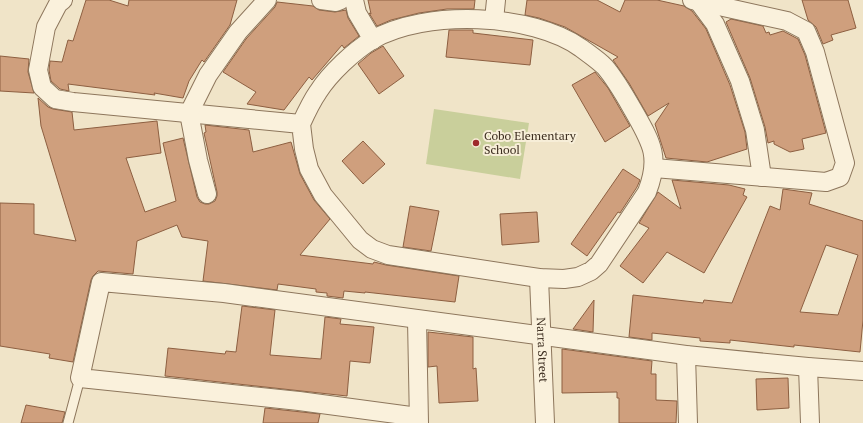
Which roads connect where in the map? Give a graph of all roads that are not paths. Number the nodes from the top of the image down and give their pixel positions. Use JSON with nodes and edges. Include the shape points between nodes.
{"nodes":[{"id":1,"x":63,"y":0,"type":"edge"},
{"id":2,"x":266,"y":0,"type":"edge"},
{"id":3,"x":321,"y":0,"type":"edge"},
{"id":4,"x":341,"y":0,"type":"edge"},
{"id":5,"x":354,"y":0,"type":"edge"},
{"id":6,"x":496,"y":0,"type":"edge"},
{"id":7,"x":695,"y":1,"type":"edge"},
{"id":8,"x":494,"y":20,"type":"junction"},
{"id":9,"x":373,"y":40,"type":"junction"},
{"id":10,"x":188,"y":113,"type":"junction"},
{"id":11,"x":301,"y":124,"type":"junction"},
{"id":12,"x":654,"y":168,"type":"junction"},
{"id":13,"x":762,"y":177,"type":"junction"},
{"id":14,"x":207,"y":194,"type":"dead end"},
{"id":15,"x":539,"y":278,"type":"junction"},
{"id":16,"x":417,"y":320,"type":"junction"},
{"id":17,"x":541,"y":336,"type":"junction"},
{"id":18,"x":686,"y":355,"type":"junction"},
{"id":19,"x":808,"y":368,"type":"junction"},
{"id":20,"x":863,"y":371,"type":"edge"},
{"id":21,"x":80,"y":378,"type":"junction"},
{"id":22,"x":419,"y":420,"type":"edge"},
{"id":23,"x":68,"y":423,"type":"edge"},
{"id":24,"x":545,"y":423,"type":"edge"},
{"id":25,"x":688,"y":423,"type":"edge"},
{"id":26,"x":810,"y":423,"type":"edge"}],
"edges":[{"from":1,"to":10,"type":"street","via":[[58,4],[46,28],[38,70],[42,87],[55,99]]},
{"from":2,"to":10,"type":"street","via":[[233,38],[208,75]]},
{"from":3,"to":4,"type":"street"},
{"from":5,"to":9,"type":"street","via":[[357,13]]},
{"from":6,"to":8,"type":"street"},
{"from":7,"to":13,"type":"street","via":[[715,24],[740,81],[755,130]]},
{"from":7,"to":13,"type":"street","via":[[787,21],[806,31],[814,52],[845,163],[840,177],[826,182]]},
{"from":8,"to":9,"type":"street","via":[[459,19],[431,22],[402,27]]},
{"from":8,"to":12,"type":"street","via":[[530,26],[557,35],[605,67],[644,130],[652,147]]},
{"from":9,"to":11,"type":"street","via":[[336,70],[318,91]]},
{"from":10,"to":11,"type":"street"},
{"from":10,"to":14,"type":"street"},
{"from":11,"to":15,"type":"street","via":[[309,169],[323,195],[360,240],[372,249],[388,255]]},
{"from":12,"to":13,"type":"street"},
{"from":12,"to":15,"type":"street","via":[[647,192],[599,264],[578,277],[564,280]]},
{"from":15,"to":17,"type":"street","name":"Narra Street"},
{"from":16,"to":17,"type":"street"},
{"from":16,"to":21,"type":"street","via":[[224,293],[101,282]]},
{"from":16,"to":22,"type":"street"},
{"from":17,"to":18,"type":"street"},
{"from":17,"to":24,"type":"street","name":"Narra Street"},
{"from":18,"to":19,"type":"street"},
{"from":18,"to":25,"type":"street"},
{"from":19,"to":20,"type":"street"},
{"from":19,"to":26,"type":"street"},
{"from":21,"to":22,"type":"street","via":[[298,401]]},
{"from":21,"to":23,"type":"lane"}]}
